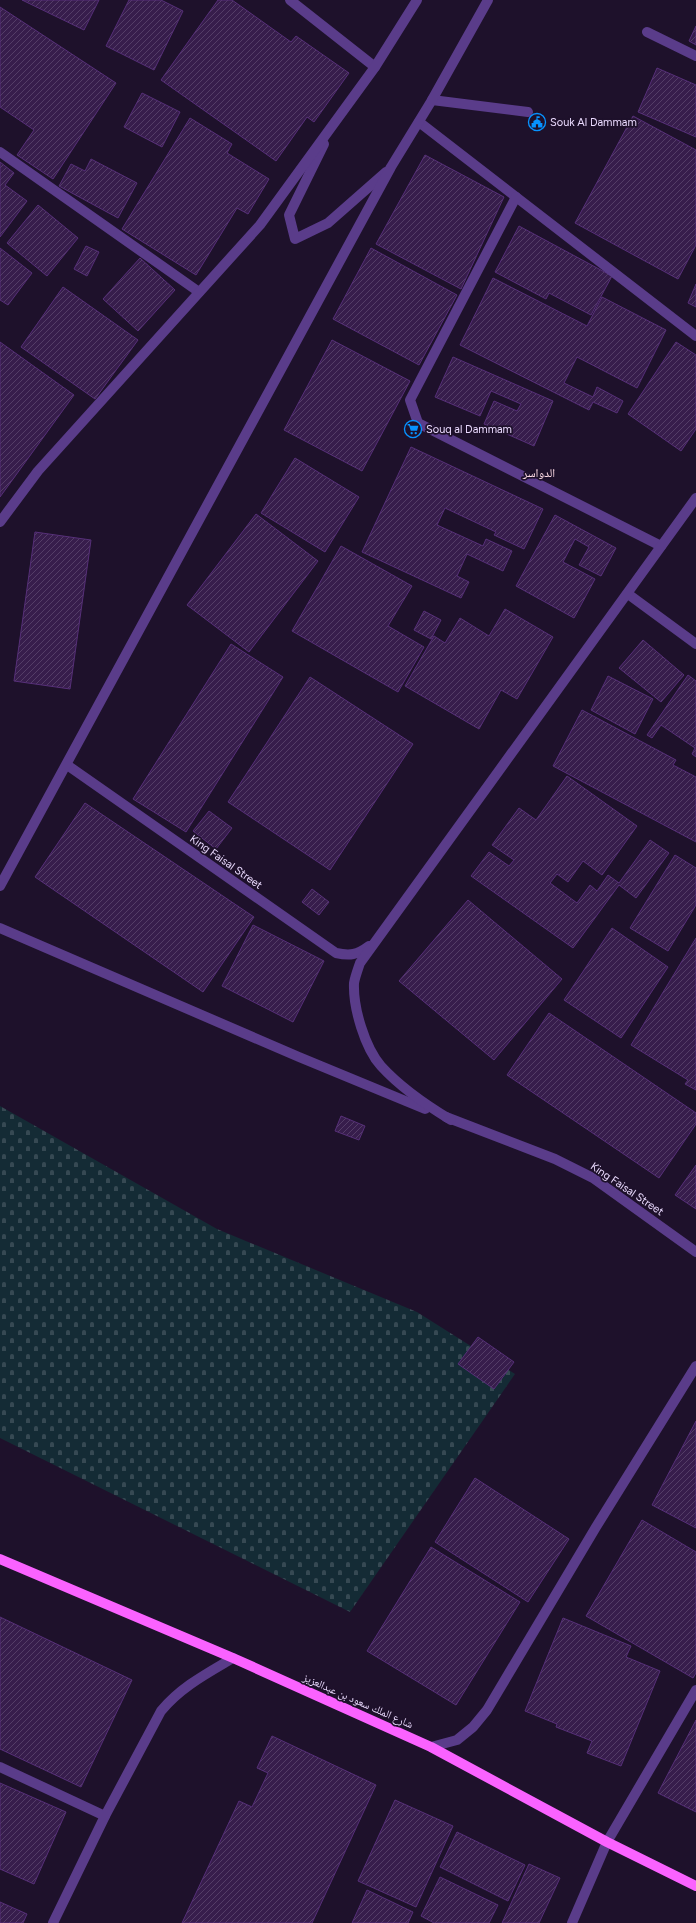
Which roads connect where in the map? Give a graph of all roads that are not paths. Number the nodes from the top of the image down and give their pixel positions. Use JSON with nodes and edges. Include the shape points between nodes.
{"nodes":[{"id":1,"x":290,"y":0,"type":"edge"},
{"id":2,"x":417,"y":0,"type":"edge"},
{"id":3,"x":488,"y":0,"type":"edge"},
{"id":4,"x":648,"y":32,"type":"dead end"},
{"id":5,"x":696,"y":56,"type":"edge"},
{"id":6,"x":375,"y":67,"type":"junction"},
{"id":7,"x":432,"y":100,"type":"junction"},
{"id":8,"x":528,"y":112,"type":"dead end"},
{"id":9,"x":335,"y":121,"type":"junction"},
{"id":10,"x":419,"y":122,"type":"junction"},
{"id":11,"x":0,"y":152,"type":"edge"},
{"id":12,"x":391,"y":167,"type":"junction"},
{"id":13,"x":516,"y":197,"type":"junction"},
{"id":14,"x":199,"y":292,"type":"junction"},
{"id":15,"x":696,"y":336,"type":"edge"},
{"id":16,"x":696,"y":498,"type":"edge"},
{"id":17,"x":0,"y":522,"type":"edge"},
{"id":18,"x":662,"y":546,"type":"junction"},
{"id":19,"x":628,"y":594,"type":"junction"},
{"id":20,"x":696,"y":644,"type":"edge"},
{"id":21,"x":67,"y":765,"type":"junction"},
{"id":22,"x":0,"y":886,"type":"edge"},
{"id":23,"x":0,"y":928,"type":"edge"},
{"id":24,"x":375,"y":941,"type":"junction"},
{"id":25,"x":451,"y":1120,"type":"junction"},
{"id":26,"x":696,"y":1252,"type":"edge"},
{"id":27,"x":696,"y":1366,"type":"edge"},
{"id":28,"x":0,"y":1559,"type":"edge"},
{"id":29,"x":233,"y":1658,"type":"junction"},
{"id":30,"x":696,"y":1690,"type":"edge"},
{"id":31,"x":430,"y":1746,"type":"junction"},
{"id":32,"x":0,"y":1767,"type":"edge"},
{"id":33,"x":105,"y":1816,"type":"junction"},
{"id":34,"x":607,"y":1842,"type":"junction"},
{"id":35,"x":696,"y":1886,"type":"edge"},
{"id":36,"x":53,"y":1923,"type":"edge"},
{"id":37,"x":572,"y":1923,"type":"edge"}],
"edges":[{"from":1,"to":6,"type":"street"},
{"from":2,"to":6,"type":"street"},
{"from":3,"to":7,"type":"street"},
{"from":4,"to":5,"type":"street"},
{"from":6,"to":9,"type":"street"},
{"from":7,"to":8,"type":"street"},
{"from":7,"to":10,"type":"street"},
{"from":9,"to":12,"type":"street","via":[[289,215],[295,239],[328,223]]},
{"from":9,"to":14,"type":"street","via":[[260,225]]},
{"from":10,"to":12,"type":"street"},
{"from":10,"to":13,"type":"street"},
{"from":11,"to":14,"type":"street"},
{"from":12,"to":21,"type":"street"},
{"from":13,"to":15,"type":"street"},
{"from":13,"to":18,"type":"street","via":[[410,400],[418,423]]},
{"from":14,"to":17,"type":"street","via":[[38,471]]},
{"from":16,"to":18,"type":"street"},
{"from":18,"to":19,"type":"street"},
{"from":19,"to":20,"type":"street"},
{"from":19,"to":24,"type":"street"},
{"from":21,"to":22,"type":"street"},
{"from":21,"to":24,"type":"street","name":"King Faisal Street","via":[[336,954],[358,954]]},
{"from":23,"to":25,"type":"street"},
{"from":24,"to":25,"type":"street","via":[[360,963],[354,982],[356,1007],[371,1049],[380,1065],[399,1084]]},
{"from":25,"to":26,"type":"street","name":"King Faisal Street","via":[[555,1159],[593,1178]]},
{"from":27,"to":31,"type":"street","via":[[487,1710],[457,1740]]},
{"from":28,"to":29,"type":"main road","name":"شارع الملك سعود بن عبدالعزيز"},
{"from":29,"to":31,"type":"main road","name":"شارع الملك سعود بن عبدالعزيز"},
{"from":29,"to":33,"type":"street","via":[[190,1682],[160,1711]]},
{"from":30,"to":34,"type":"street"},
{"from":31,"to":34,"type":"main road","name":"شارع الملك سعود بن عبدالعزيز"},
{"from":32,"to":33,"type":"street"},
{"from":33,"to":36,"type":"street"},
{"from":34,"to":35,"type":"main road","name":"شارع الملك سعود بن عبدالعزيز"},
{"from":34,"to":37,"type":"street"}]}
